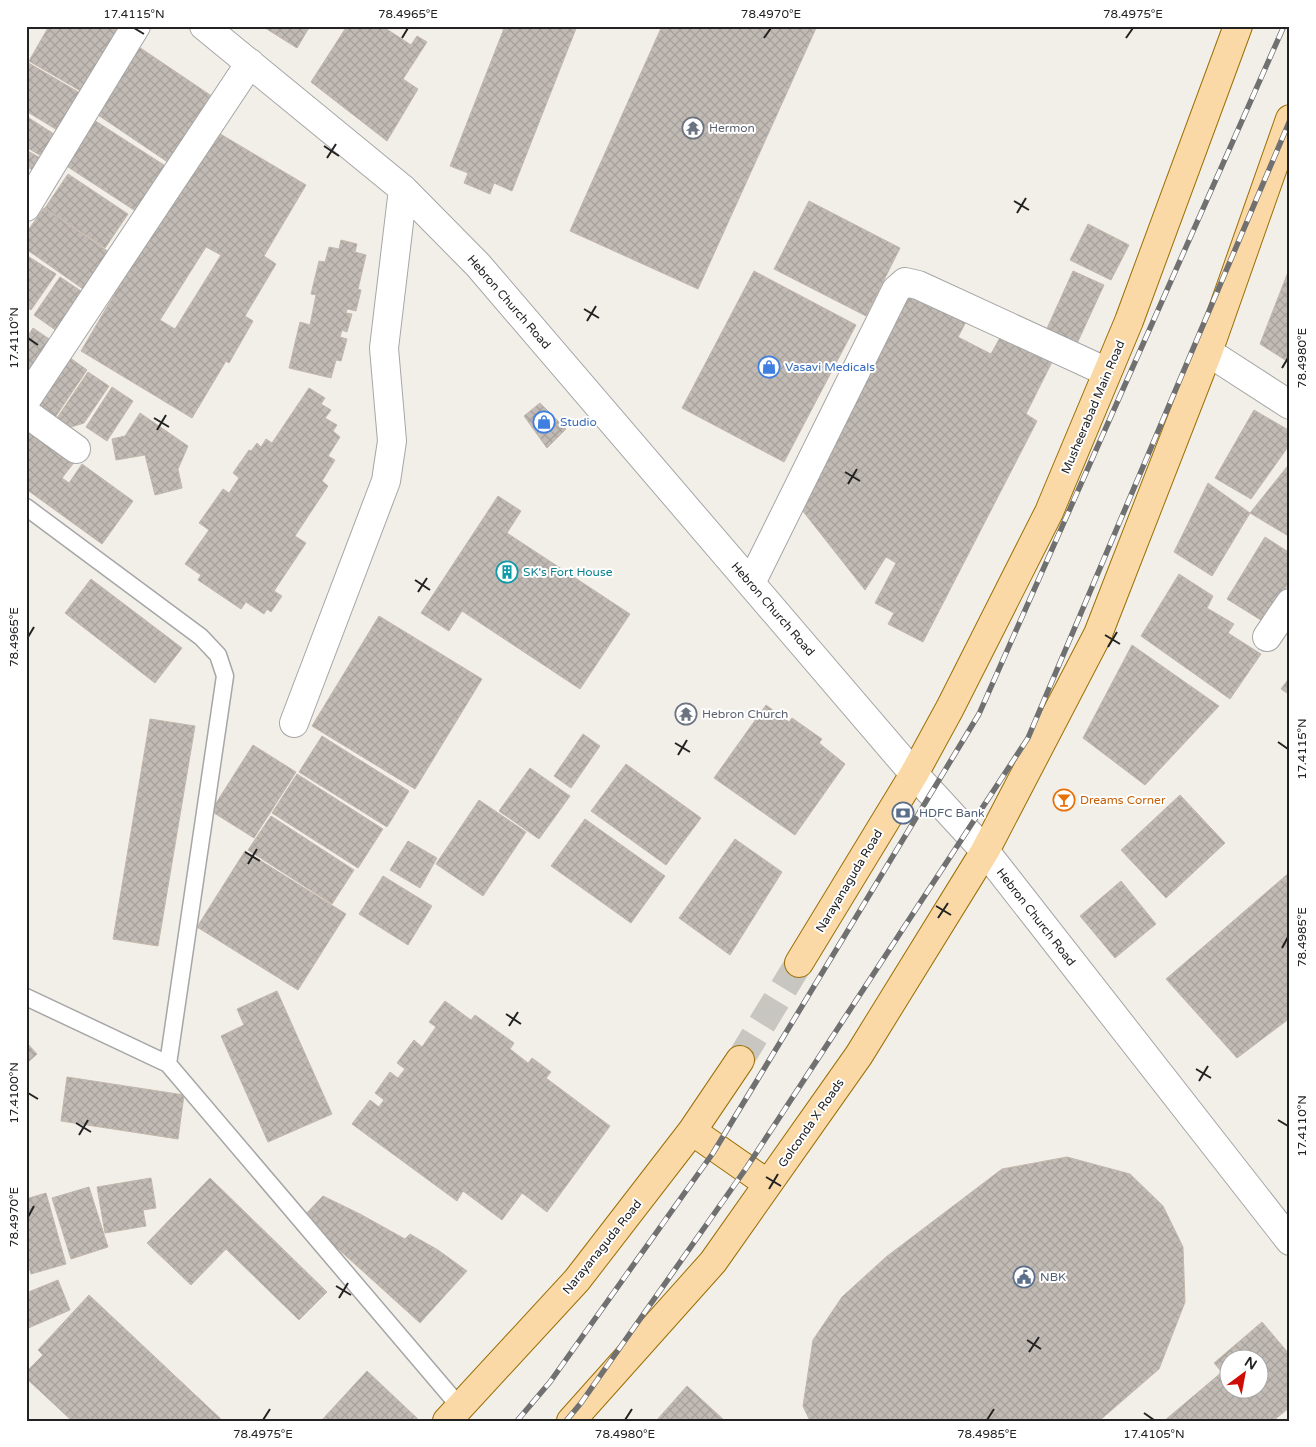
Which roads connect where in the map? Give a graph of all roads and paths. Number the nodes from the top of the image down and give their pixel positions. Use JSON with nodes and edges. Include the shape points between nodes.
{"nodes":[{"id":1,"x":136,"y":26,"type":"edge"},
{"id":2,"x":204,"y":26,"type":"edge"},
{"id":3,"x":1238,"y":26,"type":"edge"},
{"id":4,"x":250,"y":63,"type":"junction"},
{"id":5,"x":1290,"y":119,"type":"edge"},
{"id":6,"x":404,"y":188,"type":"junction"},
{"id":7,"x":26,"y":207,"type":"edge"},
{"id":8,"x":1208,"y":352,"type":"junction"},
{"id":9,"x":1107,"y":372,"type":"junction"},
{"id":10,"x":26,"y":400,"type":"edge"},
{"id":11,"x":1290,"y":405,"type":"edge"},
{"id":12,"x":26,"y":413,"type":"edge"},
{"id":13,"x":76,"y":449,"type":"dead end"},
{"id":14,"x":26,"y":506,"type":"edge"},
{"id":15,"x":751,"y":583,"type":"junction"},
{"id":16,"x":1290,"y":604,"type":"edge"},
{"id":17,"x":1268,"y":637,"type":"dead end"},
{"id":18,"x":294,"y":723,"type":"dead end"},
{"id":19,"x":914,"y":774,"type":"junction"},
{"id":20,"x":984,"y":851,"type":"junction"},
{"id":21,"x":799,"y":963,"type":"tunnel mouth"},
{"id":22,"x":26,"y":997,"type":"edge"},
{"id":23,"x":740,"y":1060,"type":"tunnel mouth"},
{"id":24,"x":168,"y":1064,"type":"junction"},
{"id":25,"x":692,"y":1132,"type":"junction"},
{"id":26,"x":768,"y":1184,"type":"junction"},
{"id":27,"x":1290,"y":1241,"type":"edge"},
{"id":28,"x":453,"y":1414,"type":"edge"},
{"id":29,"x":571,"y":1421,"type":"edge"}],
"edges":[{"from":1,"to":7,"type":"street"},
{"from":2,"to":4,"type":"street","name":"Hebron Church Road"},
{"from":3,"to":9,"type":"main road","name":"Musheerabad Main Road","via":[[1133,312]]},
{"from":4,"to":6,"type":"street","name":"Hebron Church Road"},
{"from":4,"to":10,"type":"street"},
{"from":5,"to":8,"type":"main road"},
{"from":6,"to":15,"type":"street","name":"Hebron Church Road","via":[[478,265]]},
{"from":6,"to":18,"type":"street","via":[[384,348],[392,440],[386,481]]},
{"from":8,"to":11,"type":"street"},
{"from":8,"to":20,"type":"main road","via":[[1098,634]]},
{"from":9,"to":15,"type":"street","via":[[918,285],[905,282],[896,290]]},
{"from":9,"to":19,"type":"main road","name":"Musheerabad Main Road","via":[[1049,512]]},
{"from":12,"to":13,"type":"street"},
{"from":14,"to":24,"type":"lane","via":[[201,637],[218,655],[225,676]]},
{"from":15,"to":19,"type":"street","name":"Hebron Church Road"},
{"from":16,"to":17,"type":"street"},
{"from":19,"to":20,"type":"street","name":"Hebron Church Road"},
{"from":19,"to":21,"type":"main road","name":"Narayanaguda Road"},
{"from":20,"to":26,"type":"main road","name":"Golconda X Roads","via":[[859,1055]]},
{"from":20,"to":27,"type":"street","name":"Hebron Church Road"},
{"from":22,"to":24,"type":"lane"},
{"from":23,"to":25,"type":"main road","name":"Narayanaguda Road"},
{"from":24,"to":28,"type":"lane"},
{"from":25,"to":26,"type":"main road"},
{"from":25,"to":28,"type":"main road","name":"Narayanaguda Road","via":[[576,1280]]},
{"from":26,"to":29,"type":"main road","name":"Golconda X Roads","via":[[713,1262]]}]}
